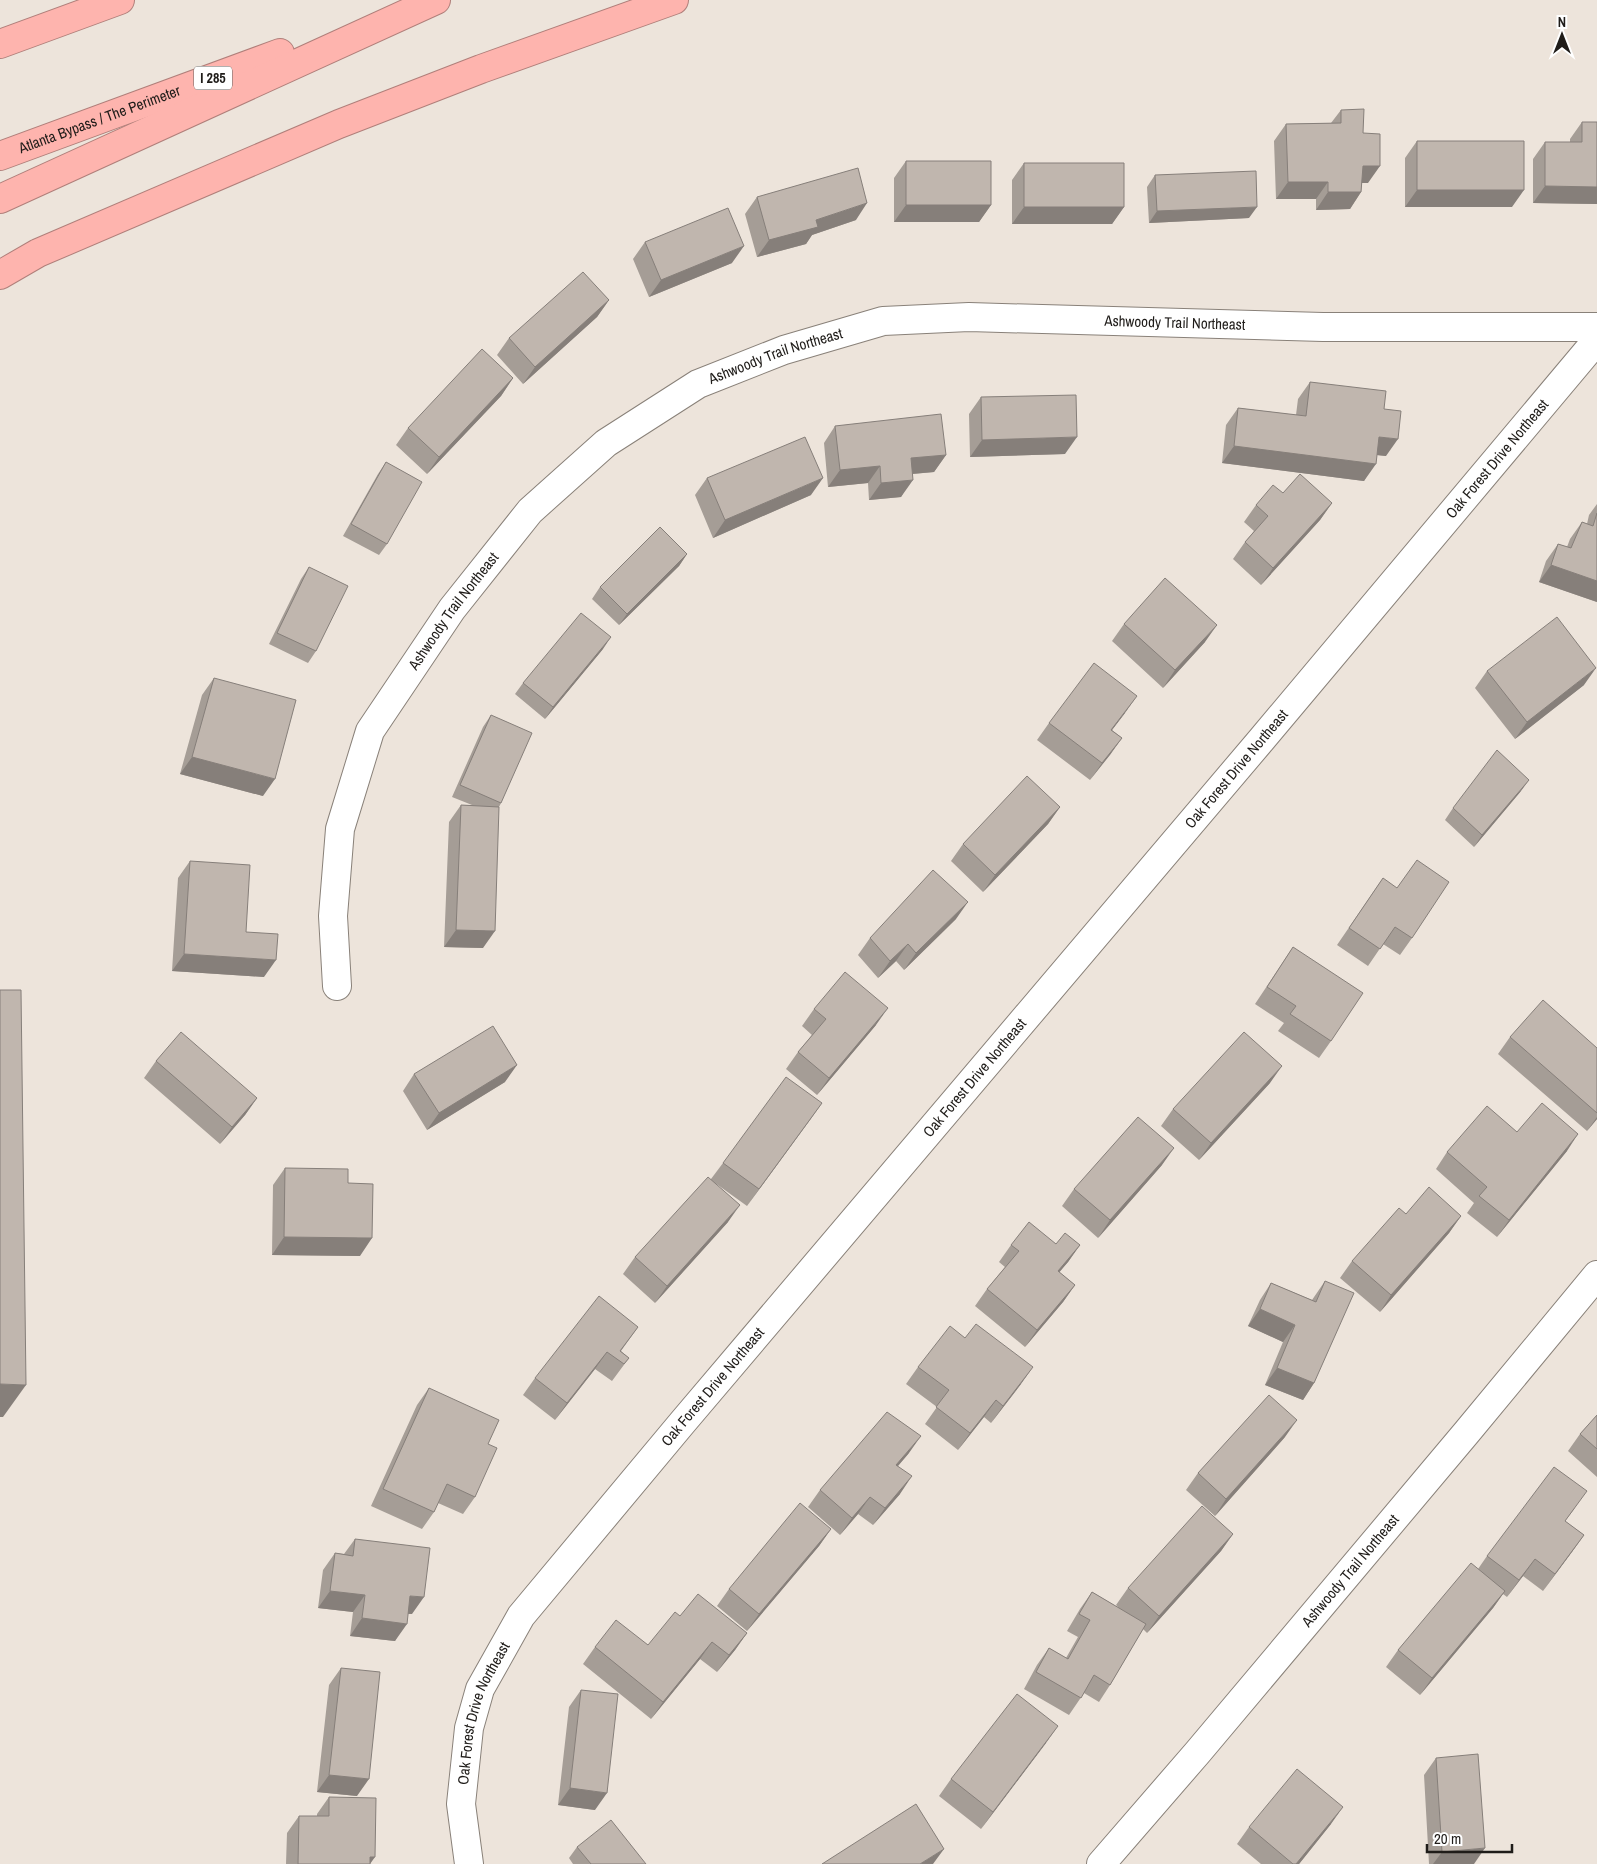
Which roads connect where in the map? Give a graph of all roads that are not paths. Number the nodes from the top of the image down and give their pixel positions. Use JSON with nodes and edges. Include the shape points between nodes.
{"nodes":[{"id":1,"x":120,"y":0,"type":"edge"},
{"id":2,"x":426,"y":0,"type":"edge"},
{"id":3,"x":436,"y":0,"type":"edge"},
{"id":4,"x":674,"y":0,"type":"edge"},
{"id":5,"x":0,"y":44,"type":"edge"},
{"id":6,"x":0,"y":156,"type":"edge"},
{"id":7,"x":0,"y":199,"type":"edge"},
{"id":8,"x":0,"y":275,"type":"edge"},
{"id":9,"x":1597,"y":327,"type":"edge"},
{"id":10,"x":1597,"y":340,"type":"edge"},
{"id":11,"x":337,"y":986,"type":"dead end"},
{"id":12,"x":1597,"y":1275,"type":"edge"},
{"id":13,"x":469,"y":1864,"type":"edge"},
{"id":14,"x":1100,"y":1864,"type":"edge"}],
"edges":[{"from":1,"to":5,"type":"highway"},
{"from":2,"to":6,"type":"highway","name":"Atlanta Bypass / The Perimeter","number":"I 285"},
{"from":3,"to":7,"type":"highway"},
{"from":4,"to":8,"type":"highway","via":[[339,124],[38,253]]},
{"from":9,"to":11,"type":"street","name":"Ashwoody Trail Northeast","via":[[1323,327],[969,317],[883,321],[784,350],[698,384],[606,443],[530,511],[452,610],[370,731],[340,829],[333,916]]},
{"from":10,"to":13,"type":"street","name":"Oak Forest Drive Northeast","via":[[520,1616],[480,1689],[469,1728],[461,1804]]},
{"from":12,"to":14,"type":"street","name":"Ashwoody Trail Northeast","via":[[1198,1752]]}]}
